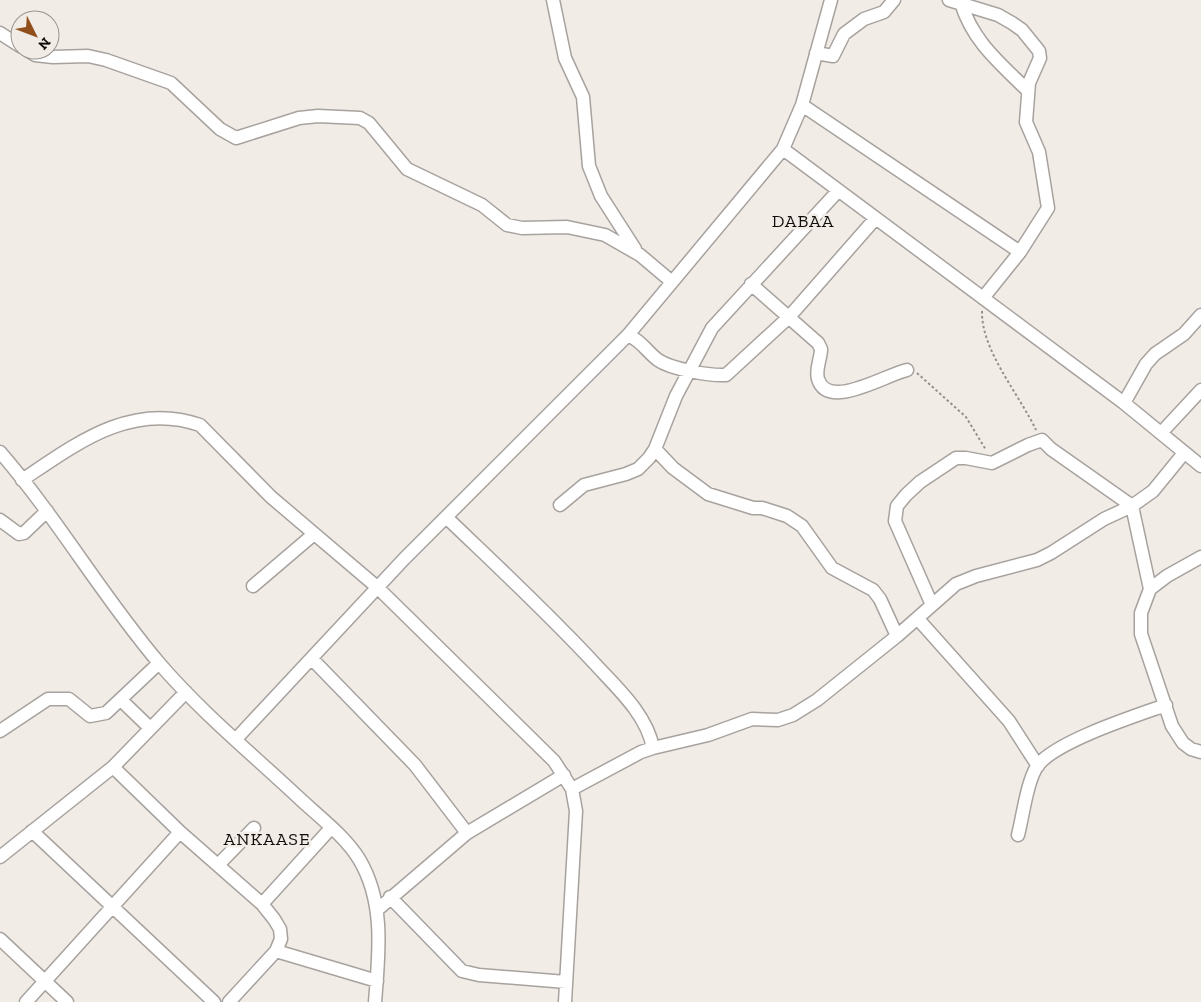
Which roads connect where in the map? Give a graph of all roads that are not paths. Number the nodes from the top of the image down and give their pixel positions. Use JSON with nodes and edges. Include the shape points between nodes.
{"nodes":[{"id":1,"x":553,"y":0,"type":"edge"},
{"id":2,"x":831,"y":0,"type":"edge"},
{"id":3,"x":894,"y":0,"type":"edge"},
{"id":4,"x":955,"y":2,"type":"edge"},
{"id":5,"x":816,"y":53,"type":"junction"},
{"id":6,"x":60,"y":58,"type":"edge"},
{"id":7,"x":1028,"y":91,"type":"junction"},
{"id":8,"x":802,"y":105,"type":"junction"},
{"id":9,"x":783,"y":150,"type":"junction"},
{"id":10,"x":838,"y":191,"type":"junction"},
{"id":11,"x":875,"y":219,"type":"junction"},
{"id":12,"x":1020,"y":252,"type":"junction"},
{"id":13,"x":640,"y":255,"type":"junction"},
{"id":14,"x":672,"y":282,"type":"junction"},
{"id":15,"x":751,"y":284,"type":"junction"},
{"id":16,"x":983,"y":298,"type":"junction"},
{"id":17,"x":789,"y":317,"type":"junction"},
{"id":18,"x":1200,"y":317,"type":"edge"},
{"id":19,"x":628,"y":335,"type":"junction"},
{"id":20,"x":689,"y":369,"type":"junction"},
{"id":21,"x":907,"y":370,"type":"road end"},
{"id":22,"x":1201,"y":390,"type":"edge"},
{"id":23,"x":1124,"y":404,"type":"junction"},
{"id":24,"x":1161,"y":433,"type":"junction"},
{"id":25,"x":655,"y":449,"type":"junction"},
{"id":26,"x":0,"y":452,"type":"edge"},
{"id":27,"x":1184,"y":453,"type":"junction"},
{"id":28,"x":1201,"y":466,"type":"edge"},
{"id":29,"x":22,"y":480,"type":"junction"},
{"id":30,"x":560,"y":505,"type":"dead end"},
{"id":31,"x":1132,"y":506,"type":"junction"},
{"id":32,"x":47,"y":510,"type":"junction"},
{"id":33,"x":446,"y":517,"type":"junction"},
{"id":34,"x":0,"y":520,"type":"edge"},
{"id":35,"x":314,"y":534,"type":"junction"},
{"id":36,"x":1201,"y":558,"type":"edge"},
{"id":37,"x":253,"y":586,"type":"dead end"},
{"id":38,"x":377,"y":587,"type":"junction"},
{"id":39,"x":1150,"y":589,"type":"junction"},
{"id":40,"x":932,"y":605,"type":"junction"},
{"id":41,"x":918,"y":619,"type":"junction"},
{"id":42,"x":898,"y":636,"type":"junction"},
{"id":43,"x":312,"y":659,"type":"junction"},
{"id":44,"x":160,"y":663,"type":"junction"},
{"id":45,"x":186,"y":692,"type":"junction"},
{"id":46,"x":122,"y":700,"type":"junction"},
{"id":47,"x":1166,"y":705,"type":"junction"},
{"id":48,"x":150,"y":728,"type":"junction"},
{"id":49,"x":0,"y":731,"type":"edge"},
{"id":50,"x":236,"y":740,"type":"junction"},
{"id":51,"x":654,"y":748,"type":"junction"},
{"id":52,"x":1201,"y":752,"type":"edge"},
{"id":53,"x":1038,"y":766,"type":"junction"},
{"id":54,"x":113,"y":767,"type":"junction"},
{"id":55,"x":564,"y":775,"type":"junction"},
{"id":56,"x":572,"y":789,"type":"junction"},
{"id":57,"x":254,"y":828,"type":"dead end"},
{"id":58,"x":331,"y":828,"type":"junction"},
{"id":59,"x":32,"y":831,"type":"junction"},
{"id":60,"x":180,"y":832,"type":"junction"},
{"id":61,"x":467,"y":833,"type":"junction"},
{"id":62,"x":1018,"y":834,"type":"dead end"},
{"id":63,"x":0,"y":857,"type":"edge"},
{"id":64,"x":218,"y":866,"type":"junction"},
{"id":65,"x":390,"y":897,"type":"junction"},
{"id":66,"x":262,"y":904,"type":"junction"},
{"id":67,"x":111,"y":907,"type":"junction"},
{"id":68,"x":377,"y":910,"type":"junction"},
{"id":69,"x":0,"y":940,"type":"edge"},
{"id":70,"x":276,"y":951,"type":"junction"},
{"id":71,"x":377,"y":981,"type":"junction"},
{"id":72,"x":44,"y":982,"type":"junction"},
{"id":73,"x":566,"y":982,"type":"junction"},
{"id":74,"x":26,"y":1002,"type":"edge"},
{"id":75,"x":66,"y":1002,"type":"edge"},
{"id":76,"x":214,"y":1002,"type":"edge"},
{"id":77,"x":229,"y":1002,"type":"edge"},
{"id":78,"x":375,"y":1002,"type":"edge"},
{"id":79,"x":565,"y":1002,"type":"edge"}],
"edges":[{"from":1,"to":13,"type":"street","via":[[565,58],[583,97],[589,166],[601,196]]},
{"from":2,"to":5,"type":"street"},
{"from":3,"to":5,"type":"street","via":[[884,12],[864,19],[844,34],[833,56]]},
{"from":4,"to":7,"type":"street","via":[[977,39]]},
{"from":4,"to":7,"type":"street","via":[[998,15],[1035,44],[1040,58]]},
{"from":5,"to":8,"type":"street"},
{"from":6,"to":13,"type":"street","via":[[88,56],[106,60],[171,83],[220,129],[236,138],[299,118],[360,118],[369,123],[407,169],[482,205],[507,224],[522,228],[567,227],[605,235]]},
{"from":7,"to":12,"type":"street","via":[[1026,122],[1039,152],[1049,200],[1044,216]]},
{"from":8,"to":9,"type":"street"},
{"from":8,"to":12,"type":"street"},
{"from":9,"to":10,"type":"street"},
{"from":9,"to":14,"type":"street"},
{"from":10,"to":11,"type":"street"},
{"from":10,"to":15,"type":"street"},
{"from":11,"to":16,"type":"street"},
{"from":11,"to":17,"type":"street"},
{"from":12,"to":16,"type":"street"},
{"from":13,"to":14,"type":"street"},
{"from":14,"to":19,"type":"street"},
{"from":15,"to":17,"type":"street"},
{"from":15,"to":20,"type":"street","via":[[712,328]]},
{"from":16,"to":23,"type":"street"},
{"from":17,"to":20,"type":"street","via":[[726,375]]},
{"from":17,"to":21,"type":"street","via":[[818,343],[821,349],[818,379],[823,389],[832,394],[844,393]]},
{"from":18,"to":23,"type":"street","via":[[1146,364]]},
{"from":19,"to":20,"type":"street","via":[[640,340],[667,366]]},
{"from":19,"to":33,"type":"street"},
{"from":20,"to":25,"type":"street"},
{"from":22,"to":24,"type":"street"},
{"from":23,"to":24,"type":"street"},
{"from":24,"to":27,"type":"street"},
{"from":25,"to":30,"type":"street","via":[[638,469],[584,485]]},
{"from":25,"to":42,"type":"street","via":[[673,468],[708,494],[787,516],[802,526],[832,568],[873,590]]},
{"from":26,"to":29,"type":"street"},
{"from":27,"to":28,"type":"street"},
{"from":27,"to":31,"type":"street","via":[[1153,491]]},
{"from":29,"to":32,"type":"street"},
{"from":29,"to":35,"type":"street","via":[[110,427],[131,420],[156,418],[188,421],[200,425],[271,497]]},
{"from":31,"to":39,"type":"street"},
{"from":31,"to":40,"type":"street","via":[[1104,519],[1037,560],[956,584]]},
{"from":31,"to":40,"type":"street","via":[[1042,440],[992,463],[956,458],[906,495],[897,506],[894,521]]},
{"from":32,"to":34,"type":"street","via":[[24,533],[19,534]]},
{"from":32,"to":44,"type":"street"},
{"from":33,"to":38,"type":"street"},
{"from":33,"to":51,"type":"street","via":[[562,628],[630,702]]},
{"from":35,"to":37,"type":"street"},
{"from":35,"to":38,"type":"street"},
{"from":36,"to":39,"type":"street"},
{"from":38,"to":43,"type":"street"},
{"from":38,"to":55,"type":"street","via":[[554,761]]},
{"from":39,"to":47,"type":"street","via":[[1141,613],[1140,634]]},
{"from":40,"to":41,"type":"street"},
{"from":41,"to":42,"type":"street"},
{"from":41,"to":53,"type":"street","via":[[1008,721]]},
{"from":42,"to":51,"type":"street","via":[[793,715],[778,720],[752,719],[708,735]]},
{"from":43,"to":50,"type":"street"},
{"from":43,"to":61,"type":"street","via":[[415,765]]},
{"from":44,"to":45,"type":"street"},
{"from":44,"to":46,"type":"street"},
{"from":45,"to":48,"type":"street"},
{"from":45,"to":50,"type":"street"},
{"from":46,"to":48,"type":"street"},
{"from":46,"to":49,"type":"street","via":[[106,713],[90,716],[69,699],[48,699]]},
{"from":47,"to":52,"type":"street","via":[[1178,736],[1191,749]]},
{"from":47,"to":53,"type":"street","via":[[1093,732],[1056,751]]},
{"from":48,"to":54,"type":"street"},
{"from":50,"to":58,"type":"street"},
{"from":51,"to":56,"type":"street"},
{"from":53,"to":62,"type":"street","via":[[1032,777]]},
{"from":54,"to":59,"type":"street"},
{"from":54,"to":60,"type":"street"},
{"from":55,"to":56,"type":"street"},
{"from":55,"to":61,"type":"street"},
{"from":56,"to":73,"type":"street","via":[[576,811]]},
{"from":57,"to":64,"type":"street"},
{"from":58,"to":66,"type":"street"},
{"from":58,"to":68,"type":"street","via":[[358,858],[371,883]]},
{"from":59,"to":63,"type":"street"},
{"from":59,"to":67,"type":"street"},
{"from":60,"to":64,"type":"street"},
{"from":60,"to":67,"type":"street"},
{"from":61,"to":65,"type":"street"},
{"from":64,"to":66,"type":"street"},
{"from":65,"to":68,"type":"street"},
{"from":65,"to":73,"type":"street","via":[[462,971]]},
{"from":66,"to":70,"type":"street","via":[[280,929],[281,939]]},
{"from":67,"to":72,"type":"street"},
{"from":67,"to":76,"type":"street"},
{"from":68,"to":71,"type":"street"},
{"from":69,"to":72,"type":"street"},
{"from":70,"to":71,"type":"street"},
{"from":70,"to":77,"type":"street"},
{"from":71,"to":78,"type":"street"},
{"from":72,"to":74,"type":"street"},
{"from":72,"to":75,"type":"street"},
{"from":73,"to":79,"type":"street"}]}
